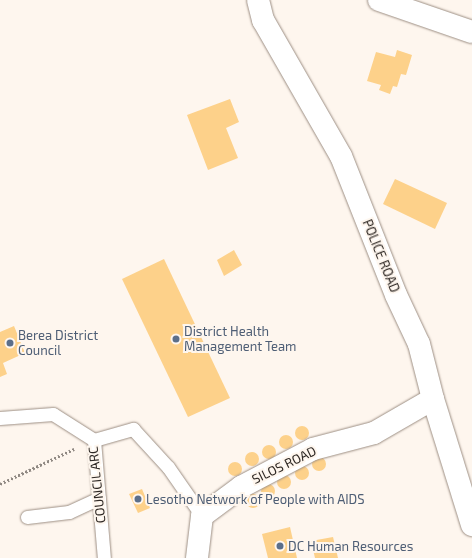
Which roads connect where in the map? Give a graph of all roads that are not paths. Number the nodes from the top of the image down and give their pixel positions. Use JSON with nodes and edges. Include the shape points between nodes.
{"nodes":[{"id":1,"x":258,"y":0,"type":"edge"},
{"id":2,"x":379,"y":0,"type":"edge"},
{"id":3,"x":472,"y":32,"type":"edge"},
{"id":4,"x":433,"y":399,"type":"junction"},
{"id":5,"x":0,"y":418,"type":"edge"},
{"id":6,"x":94,"y":440,"type":"junction"},
{"id":7,"x":99,"y":498,"type":"junction"},
{"id":8,"x":202,"y":516,"type":"junction"},
{"id":9,"x":27,"y":517,"type":"dead end"},
{"id":10,"x":472,"y":525,"type":"edge"},
{"id":11,"x":104,"y":558,"type":"edge"},
{"id":12,"x":197,"y":558,"type":"edge"}],
"edges":[{"from":1,"to":4,"type":"street","name":"POLICE ROAD","via":[[263,20],[341,156],[396,295],[419,344]]},
{"from":2,"to":3,"type":"street"},
{"from":4,"to":8,"type":"street","name":"SILOS ROAD","via":[[374,433],[313,449],[240,487]]},
{"from":4,"to":10,"type":"street","name":"POLICE ROAD"},
{"from":5,"to":6,"type":"lane","via":[[53,414]]},
{"from":6,"to":7,"type":"lane","name":"COUNCIL ARC"},
{"from":6,"to":8,"type":"lane","via":[[134,429],[168,467]]},
{"from":7,"to":9,"type":"lane","via":[[69,512]]},
{"from":7,"to":11,"type":"lane","name":"COUNCIL ARC"},
{"from":8,"to":12,"type":"street"}]}
